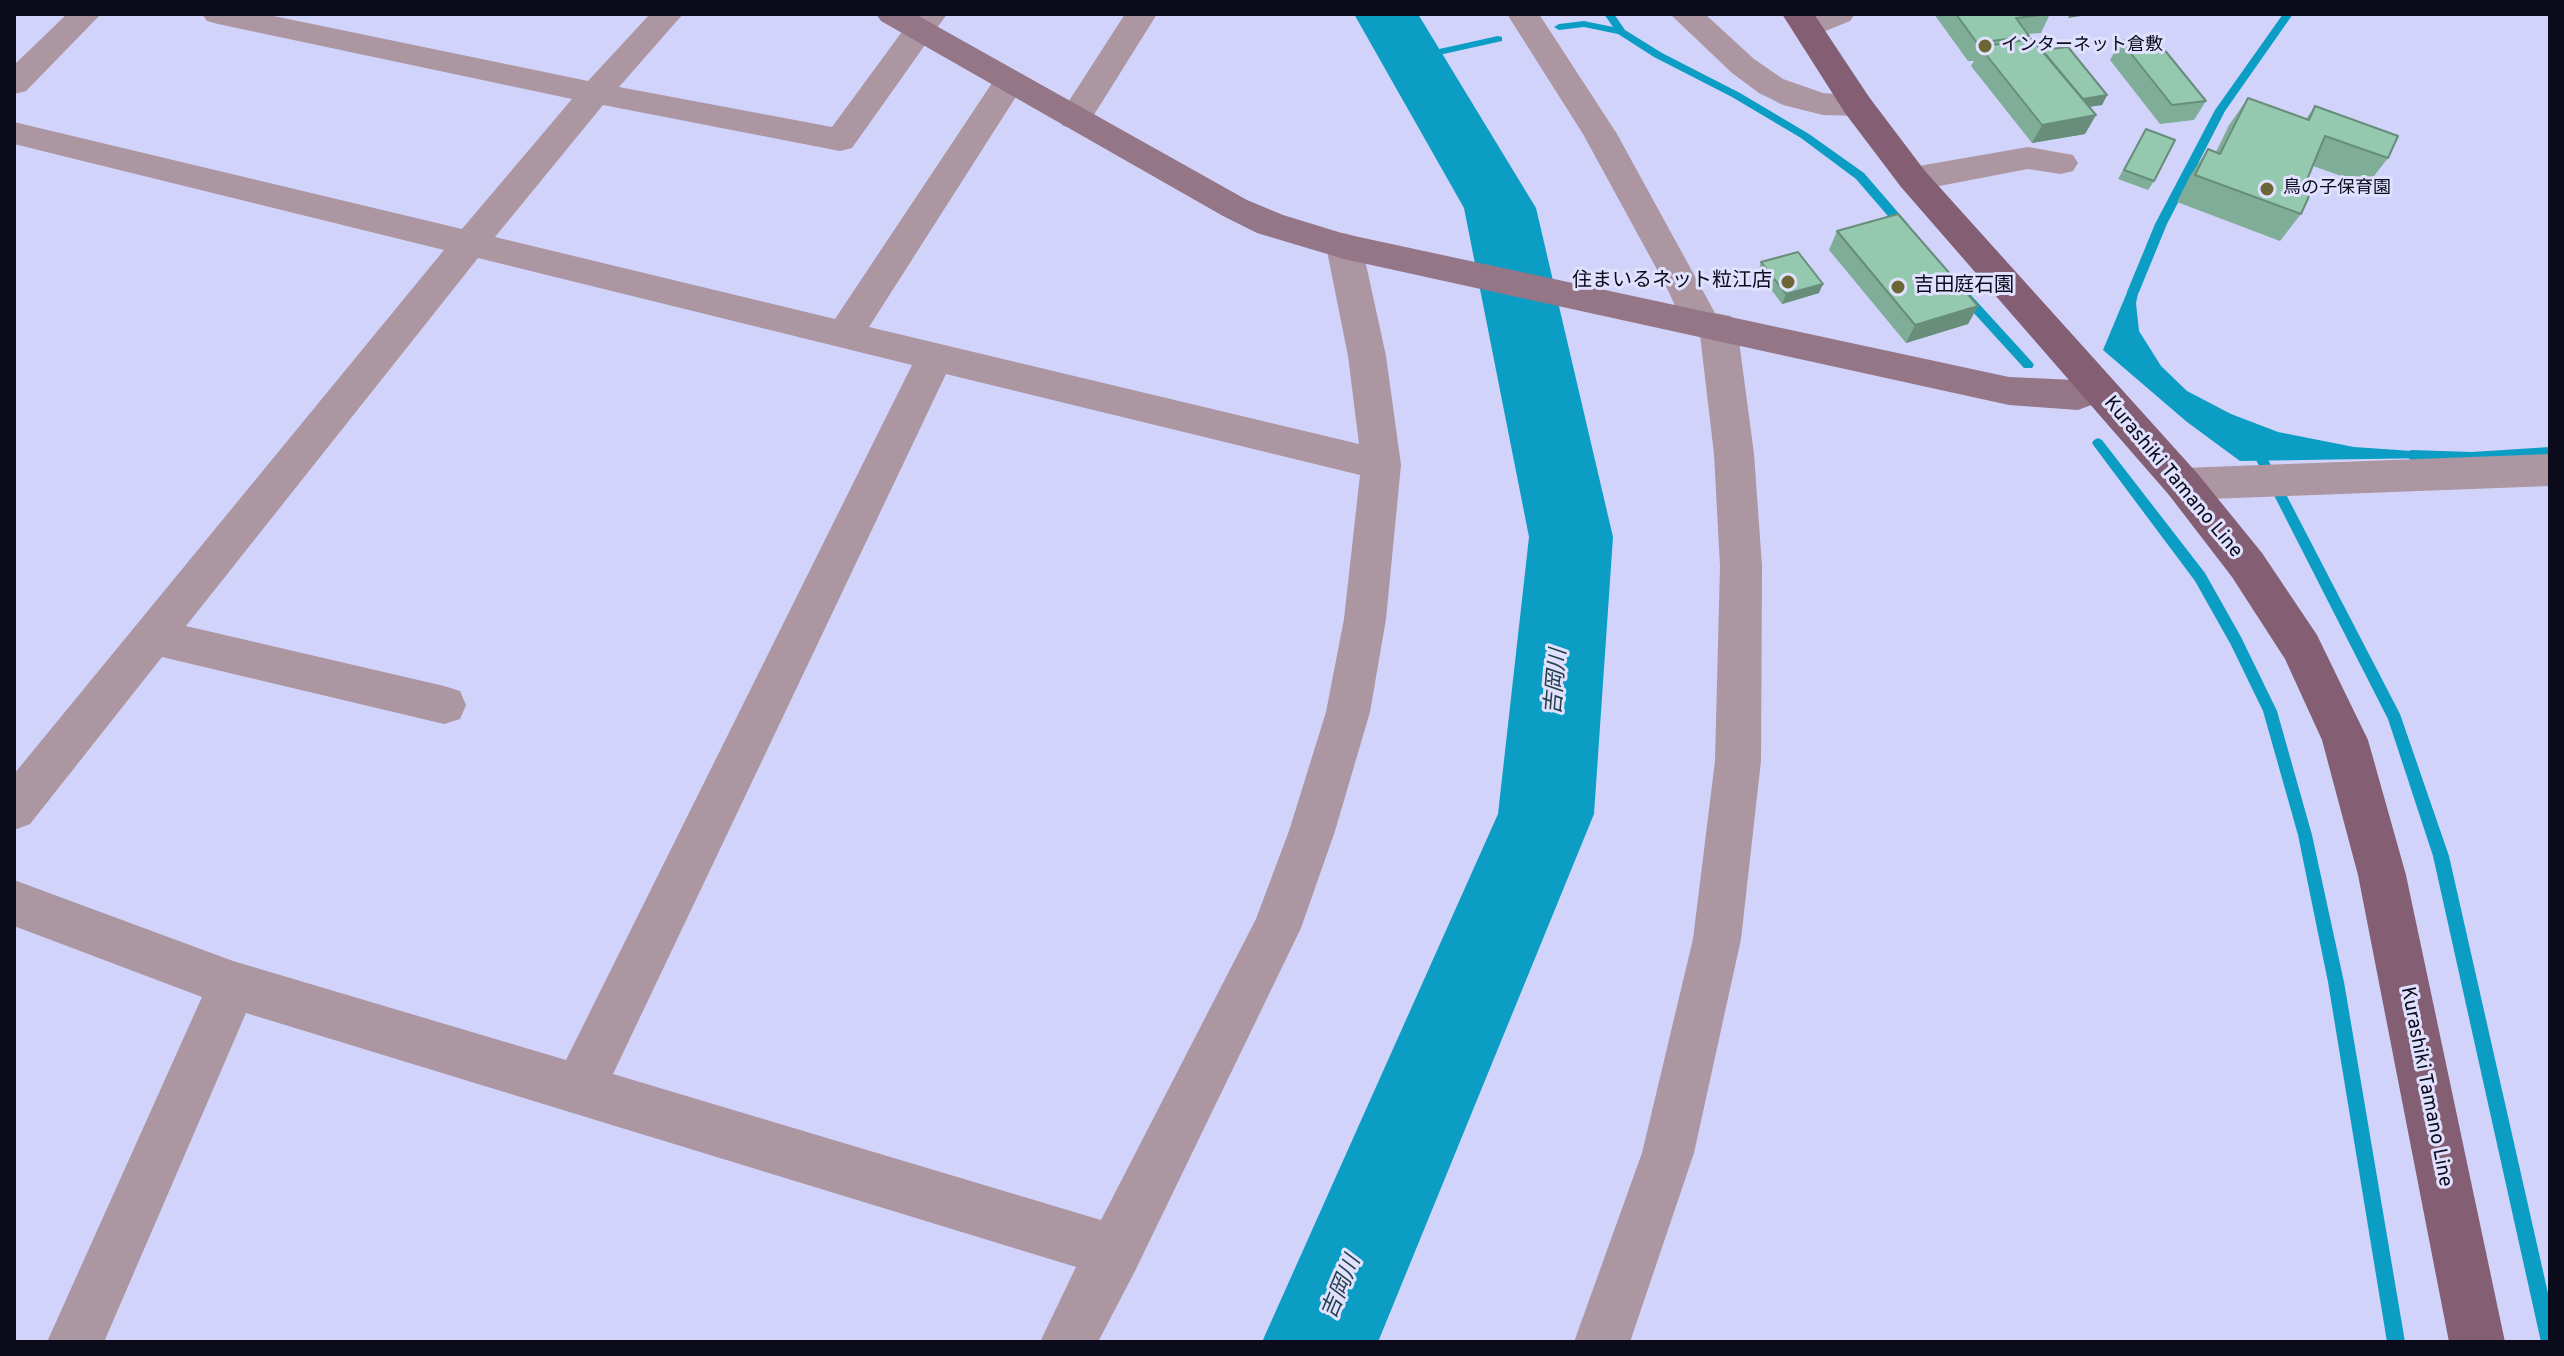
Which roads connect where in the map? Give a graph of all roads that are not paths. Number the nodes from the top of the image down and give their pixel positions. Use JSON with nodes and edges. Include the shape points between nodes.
{"nodes":[{"id":1,"x":85,"y":14,"type":"edge"},
{"id":2,"x":218,"y":14,"type":"edge"},
{"id":3,"x":667,"y":14,"type":"edge"},
{"id":4,"x":1141,"y":14,"type":"edge"},
{"id":5,"x":1523,"y":14,"type":"edge"},
{"id":6,"x":1686,"y":14,"type":"edge"},
{"id":7,"x":1815,"y":18,"type":"edge"},
{"id":8,"x":914,"y":19,"type":"edge"},
{"id":9,"x":14,"y":39,"type":"edge"},
{"id":10,"x":54,"y":44,"type":"junction"},
{"id":11,"x":1010,"y":81,"type":"junction"},
{"id":12,"x":14,"y":84,"type":"edge"},
{"id":13,"x":595,"y":93,"type":"junction"},
{"id":14,"x":1857,"y":105,"type":"junction"},
{"id":15,"x":1075,"y":118,"type":"junction"},
{"id":16,"x":14,"y":133,"type":"edge"},
{"id":17,"x":2061,"y":163,"type":"dead end"},
{"id":18,"x":1913,"y":179,"type":"junction"},
{"id":19,"x":470,"y":243,"type":"junction"},
{"id":20,"x":1344,"y":246,"type":"junction"},
{"id":21,"x":1709,"y":324,"type":"junction"},
{"id":22,"x":843,"y":336,"type":"junction"},
{"id":23,"x":934,"y":359,"type":"junction"},
{"id":24,"x":2096,"y":388,"type":"junction"},
{"id":25,"x":1381,"y":465,"type":"junction"},
{"id":26,"x":2550,"y":470,"type":"edge"},
{"id":27,"x":2183,"y":484,"type":"junction"},
{"id":28,"x":153,"y":637,"type":"junction"},
{"id":29,"x":444,"y":705,"type":"dead end"},
{"id":30,"x":14,"y":809,"type":"edge"},
{"id":31,"x":14,"y":903,"type":"edge"},
{"id":32,"x":233,"y":985,"type":"junction"},
{"id":33,"x":578,"y":1091,"type":"junction"},
{"id":34,"x":1116,"y":1252,"type":"junction"},
{"id":35,"x":75,"y":1342,"type":"edge"},
{"id":36,"x":1068,"y":1342,"type":"edge"},
{"id":37,"x":1602,"y":1342,"type":"edge"},
{"id":38,"x":2477,"y":1342,"type":"edge"}],
"edges":[{"from":1,"to":10,"type":"street"},
{"from":2,"to":13,"type":"street"},
{"from":3,"to":13,"type":"street"},
{"from":4,"to":15,"type":"street"},
{"from":5,"to":21,"type":"street"},
{"from":6,"to":14,"type":"street","via":[[1771,86],[1823,104]]},
{"from":7,"to":14,"type":"main road","name":"Kurashiki Tamano Line"},
{"from":8,"to":11,"type":"street"},
{"from":8,"to":13,"type":"street","via":[[840,140]]},
{"from":9,"to":10,"type":"street"},
{"from":10,"to":12,"type":"street"},
{"from":11,"to":15,"type":"street"},
{"from":11,"to":22,"type":"street"},
{"from":13,"to":19,"type":"street"},
{"from":14,"to":18,"type":"main road","name":"Kurashiki Tamano Line"},
{"from":15,"to":20,"type":"street","via":[[1235,208]]},
{"from":16,"to":19,"type":"street"},
{"from":17,"to":18,"type":"street","via":[[2028,158]]},
{"from":18,"to":24,"type":"main road","name":"Kurashiki Tamano Line"},
{"from":19,"to":22,"type":"street"},
{"from":19,"to":28,"type":"street"},
{"from":20,"to":21,"type":"street"},
{"from":20,"to":25,"type":"street","via":[[1367,356]]},
{"from":21,"to":24,"type":"street","via":[[2009,391],[2078,395]]},
{"from":21,"to":37,"type":"street","via":[[1734,454],[1741,566],[1738,761],[1717,939],[1668,1153]]},
{"from":22,"to":23,"type":"street"},
{"from":23,"to":25,"type":"street"},
{"from":23,"to":33,"type":"street"},
{"from":24,"to":27,"type":"main road","name":"Kurashiki Tamano Line"},
{"from":25,"to":34,"type":"street","via":[[1365,619],[1348,712],[1312,831],[1277,928]]},
{"from":26,"to":27,"type":"street"},
{"from":27,"to":38,"type":"main road","name":"Kurashiki Tamano Line","via":[[2247,565],[2302,648],[2345,740],[2382,875]]},
{"from":28,"to":29,"type":"street"},
{"from":28,"to":30,"type":"street"},
{"from":31,"to":32,"type":"street"},
{"from":32,"to":33,"type":"street"},
{"from":32,"to":35,"type":"street"},
{"from":33,"to":34,"type":"street"},
{"from":34,"to":36,"type":"street"}]}
